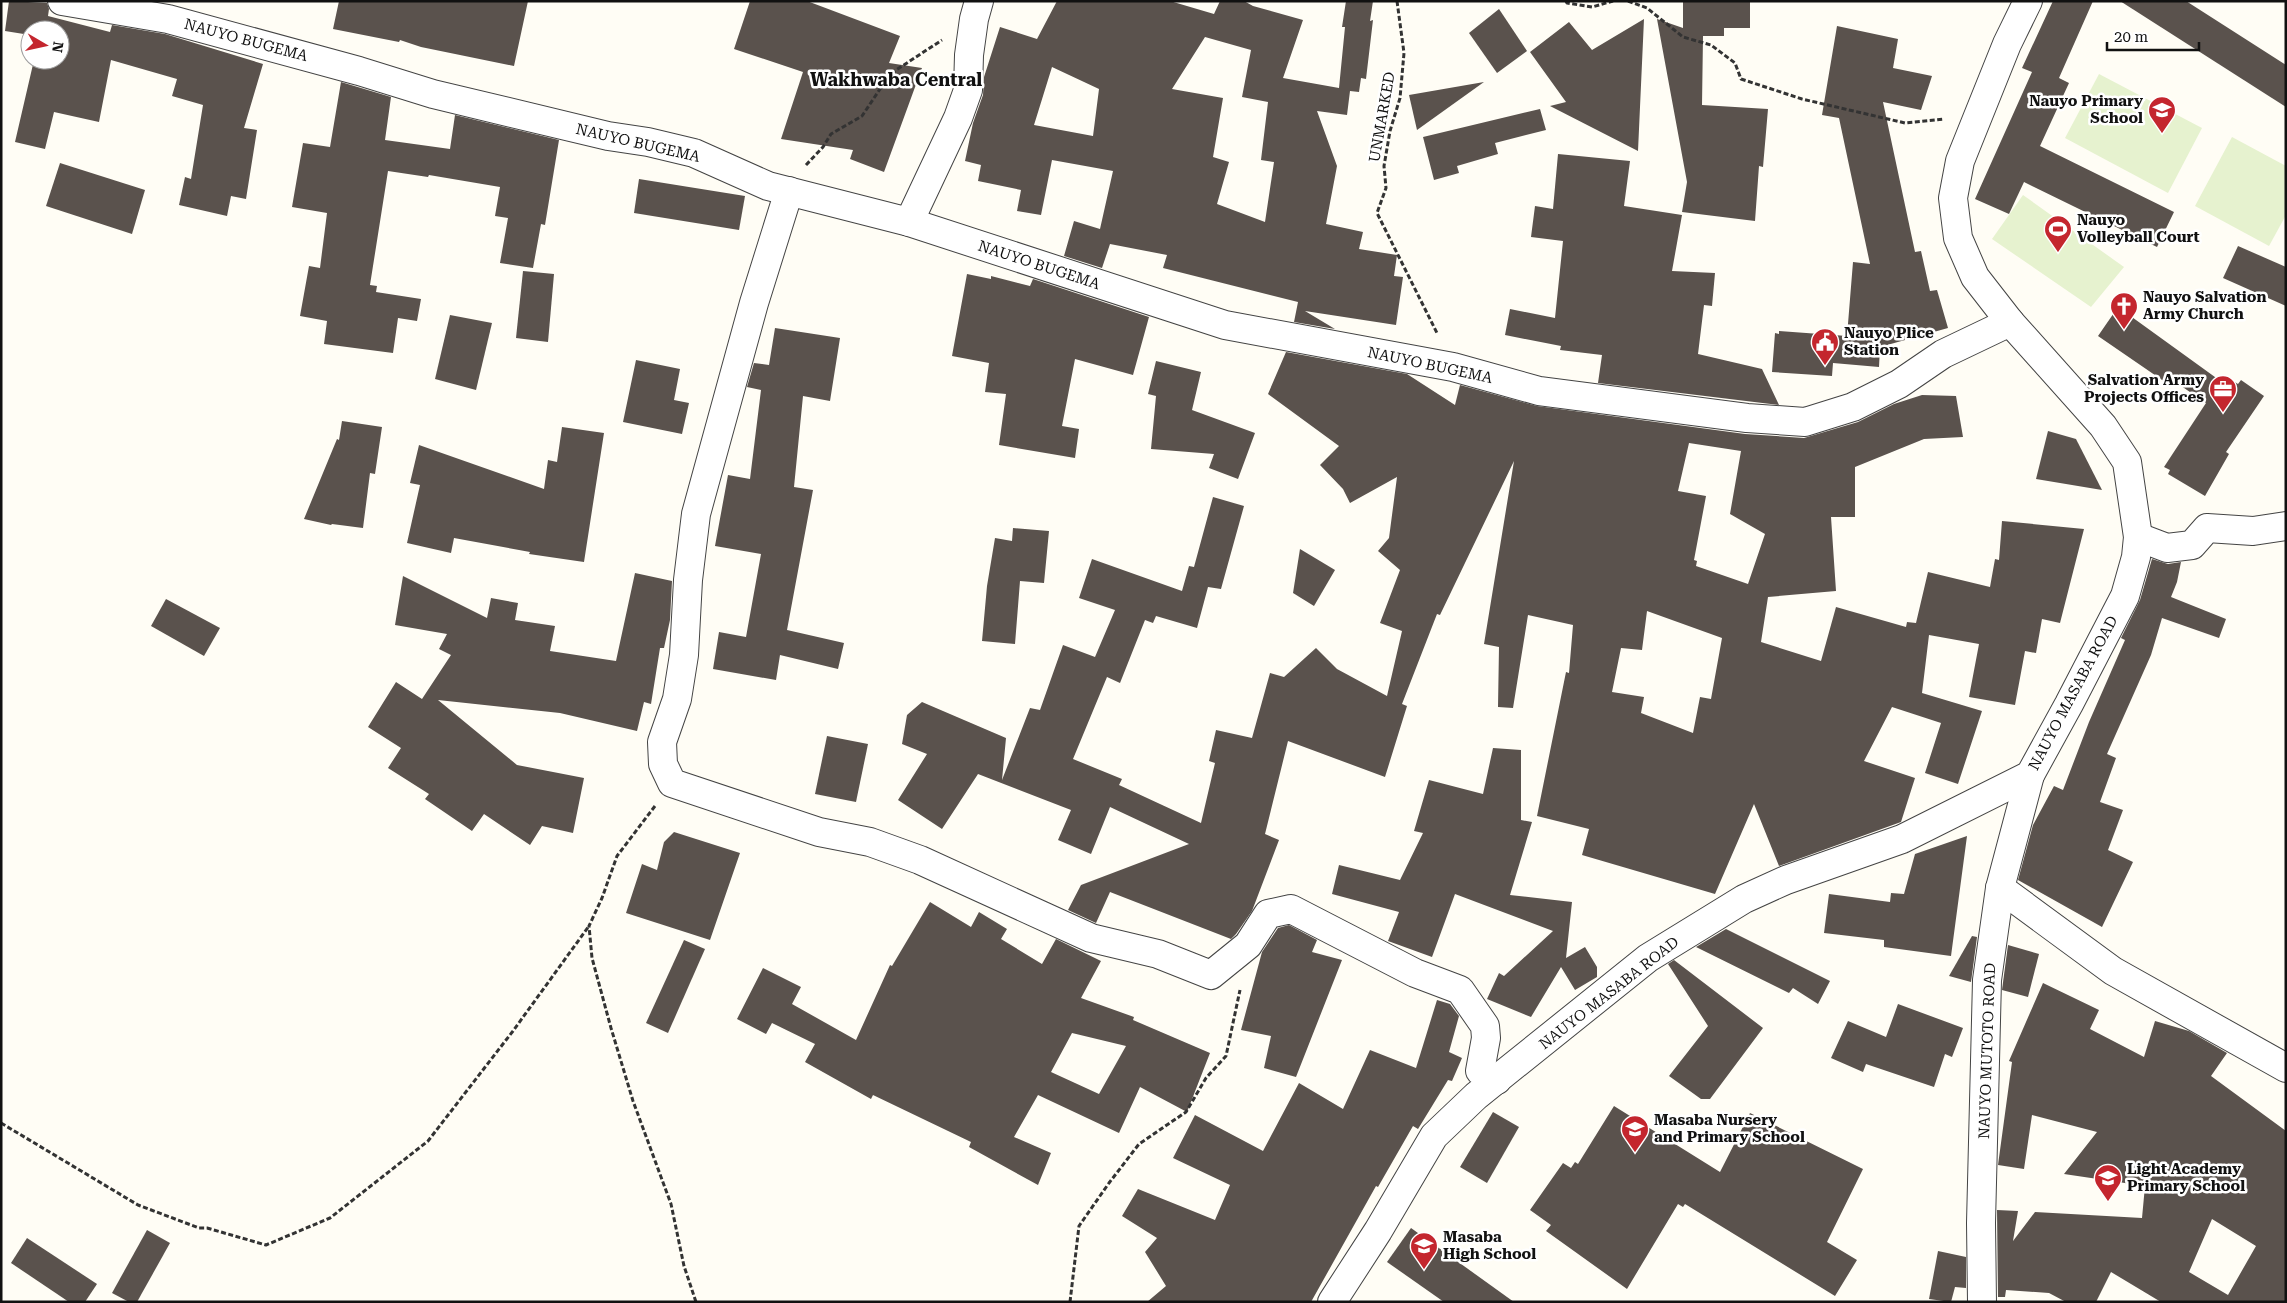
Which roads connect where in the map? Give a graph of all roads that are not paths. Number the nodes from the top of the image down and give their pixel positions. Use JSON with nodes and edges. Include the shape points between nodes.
{"nodes":[{"id":1,"x":62,"y":1,"type":"edge"},
{"id":2,"x":2028,"y":1,"type":"edge"},
{"id":3,"x":976,"y":10,"type":"edge"},
{"id":4,"x":789,"y":191,"type":"junction"},
{"id":5,"x":909,"y":222,"type":"junction"},
{"id":6,"x":2010,"y":322,"type":"junction"},
{"id":7,"x":2286,"y":526,"type":"edge"},
{"id":8,"x":2138,"y":537,"type":"junction"},
{"id":9,"x":2030,"y":775,"type":"junction"},
{"id":10,"x":2000,"y":888,"type":"junction"},
{"id":11,"x":2286,"y":1068,"type":"edge"},
{"id":12,"x":1497,"y":1080,"type":"junction"},
{"id":13,"x":1332,"y":1302,"type":"edge"},
{"id":14,"x":1982,"y":1302,"type":"edge"}],
"edges":[{"from":1,"to":4,"type":"street","name":"NAUYO BUGEMA","via":[[177,21],[433,94],[694,153],[768,186]]},
{"from":2,"to":6,"type":"street","name":"NAUYO MASABA ROAD","via":[[2007,44],[1960,161],[1953,198],[1958,238],[1975,277]]},
{"from":3,"to":5,"type":"street","via":[[968,90]]},
{"from":4,"to":5,"type":"street","name":"NAUYO BUGEMA"},
{"from":4,"to":12,"type":"street","via":[[754,303],[696,514],[684,655],[676,699],[662,742],[663,764],[672,783],[819,832],[878,845],[920,860],[1091,938],[1158,954],[1212,975],[1248,945],[1268,914],[1291,909],[1415,973],[1460,990],[1485,1026],[1480,1071]]},
{"from":5,"to":6,"type":"street","name":"NAUYO BUGEMA","via":[[1225,325],[1453,367],[1539,391],[1747,418],[1805,422],[1853,407],[1899,384],[1943,354]]},
{"from":6,"to":8,"type":"street","name":"NAUYO MASABA ROAD","via":[[2103,426],[2127,462]]},
{"from":7,"to":8,"type":"street","via":[[2254,531],[2207,528],[2192,545],[2167,548]]},
{"from":8,"to":9,"type":"street","name":"NAUYO MASABA ROAD","via":[[2125,596]]},
{"from":9,"to":10,"type":"street","name":"NAUYO MUTOTO ROAD"},
{"from":9,"to":12,"type":"street","name":"NAUYO MASABA ROAD","via":[[1902,839],[1786,880],[1744,899],[1648,958]]},
{"from":10,"to":11,"type":"street","via":[[2113,971]]},
{"from":10,"to":14,"type":"street","name":"NAUYO MUTOTO ROAD","via":[[1987,980]]},
{"from":12,"to":13,"type":"street","name":"NAUYO MASABA ROAD","via":[[1434,1136]]}]}
